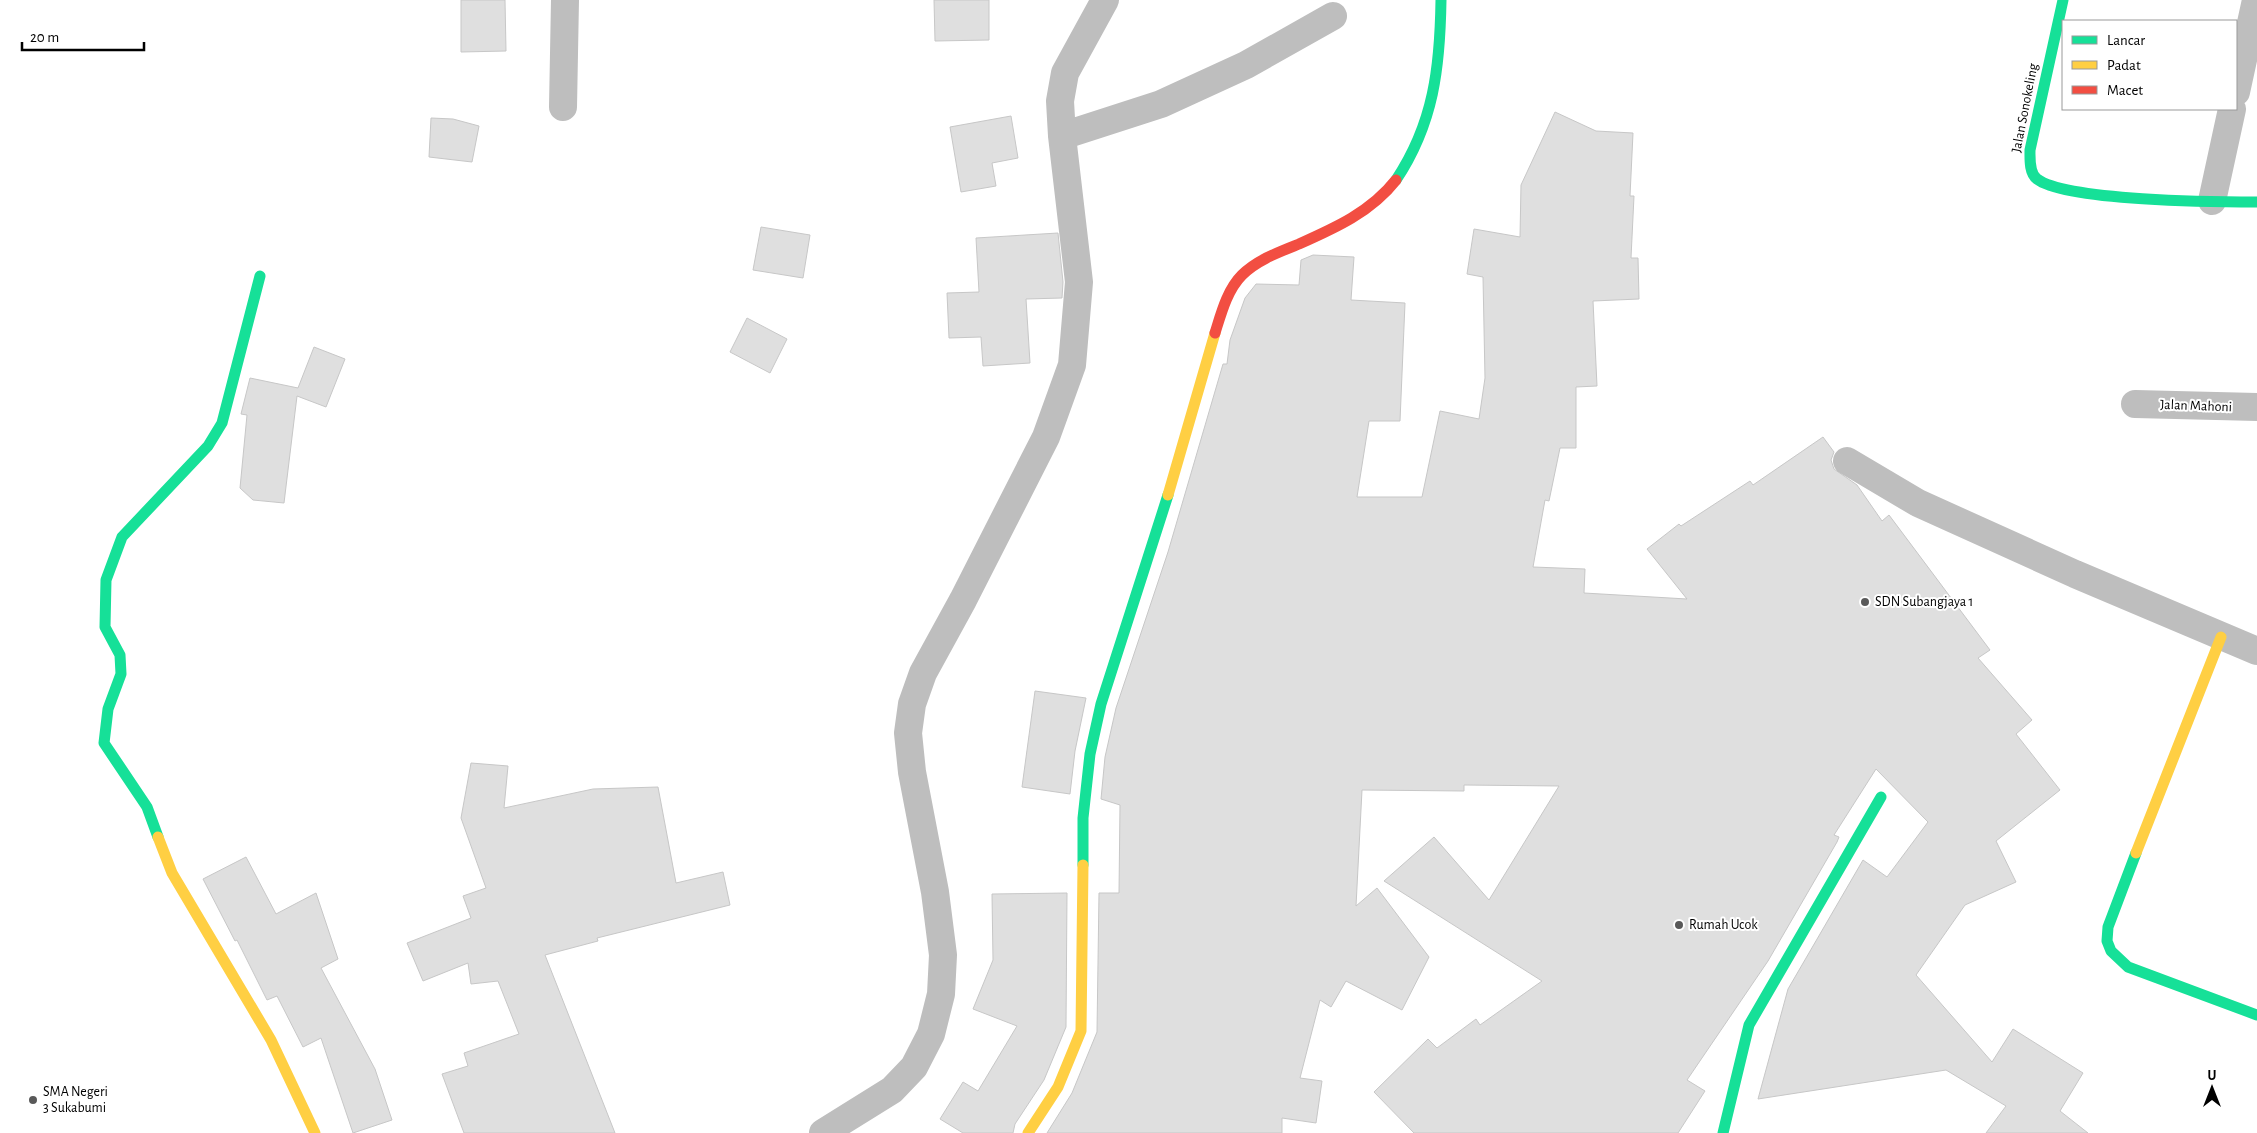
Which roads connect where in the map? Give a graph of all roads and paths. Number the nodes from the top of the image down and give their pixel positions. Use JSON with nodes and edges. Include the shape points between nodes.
{"nodes":[{"id":1,"x":565,"y":0,"type":"edge"},
{"id":2,"x":1104,"y":0,"type":"edge"},
{"id":3,"x":1441,"y":0,"type":"edge"},
{"id":4,"x":2063,"y":0,"type":"edge"},
{"id":5,"x":2256,"y":0,"type":"edge"},
{"id":6,"x":1333,"y":16,"type":"dead end"},
{"id":7,"x":2237,"y":87,"type":"edge"},
{"id":8,"x":563,"y":107,"type":"dead end"},
{"id":9,"x":2232,"y":110,"type":"edge"},
{"id":10,"x":1062,"y":136,"type":"junction"},
{"id":11,"x":2212,"y":202,"type":"junction"},
{"id":12,"x":2257,"y":202,"type":"edge"},
{"id":13,"x":260,"y":276,"type":"dead end"},
{"id":14,"x":2135,"y":404,"type":"dead end"},
{"id":15,"x":2257,"y":407,"type":"edge"},
{"id":16,"x":1847,"y":461,"type":"dead end"},
{"id":17,"x":2220,"y":637,"type":"junction"},
{"id":18,"x":2257,"y":650,"type":"edge"},
{"id":19,"x":1881,"y":797,"type":"dead end"},
{"id":20,"x":2257,"y":1015,"type":"edge"},
{"id":21,"x":315,"y":1133,"type":"edge"},
{"id":22,"x":823,"y":1133,"type":"edge"},
{"id":23,"x":1028,"y":1133,"type":"edge"},
{"id":24,"x":1723,"y":1133,"type":"edge"}],
"edges":[{"from":1,"to":8,"type":"street"},
{"from":2,"to":10,"type":"street","via":[[1065,73],[1060,101]]},
{"from":3,"to":23,"type":"street","via":[[1441,38],[1434,92],[1423,134],[1404,172],[1380,199],[1346,222],[1243,274],[1229,295],[1218,324],[1153,547],[1101,704],[1090,754],[1083,818],[1081,1031],[1058,1087]]},
{"from":4,"to":11,"type":"street","name":"Jalan Sonokeling","via":[[2030,150],[2030,166],[2036,178],[2078,192]]},
{"from":5,"to":7,"type":"street"},
{"from":6,"to":10,"type":"street","via":[[1246,65],[1161,104]]},
{"from":9,"to":11,"type":"street"},
{"from":10,"to":22,"type":"street","via":[[1079,282],[1072,365],[1046,437],[922,673],[912,704],[908,733],[943,955],[941,994],[931,1034],[914,1067],[892,1090]]},
{"from":11,"to":12,"type":"street","name":"Jalan Sonokeling"},
{"from":13,"to":21,"type":"street","via":[[222,423],[208,446],[122,537],[106,580],[105,627],[120,655],[121,674],[108,709],[104,743],[146,808],[172,873],[271,1040]]},
{"from":14,"to":15,"type":"street","name":"Jalan Mahoni"},
{"from":16,"to":17,"type":"street","via":[[1918,503]]},
{"from":17,"to":18,"type":"street"},
{"from":17,"to":20,"type":"street","via":[[2106,931],[2106,944],[2112,956],[2128,967]]},
{"from":19,"to":24,"type":"street","via":[[1749,1025]]}]}
